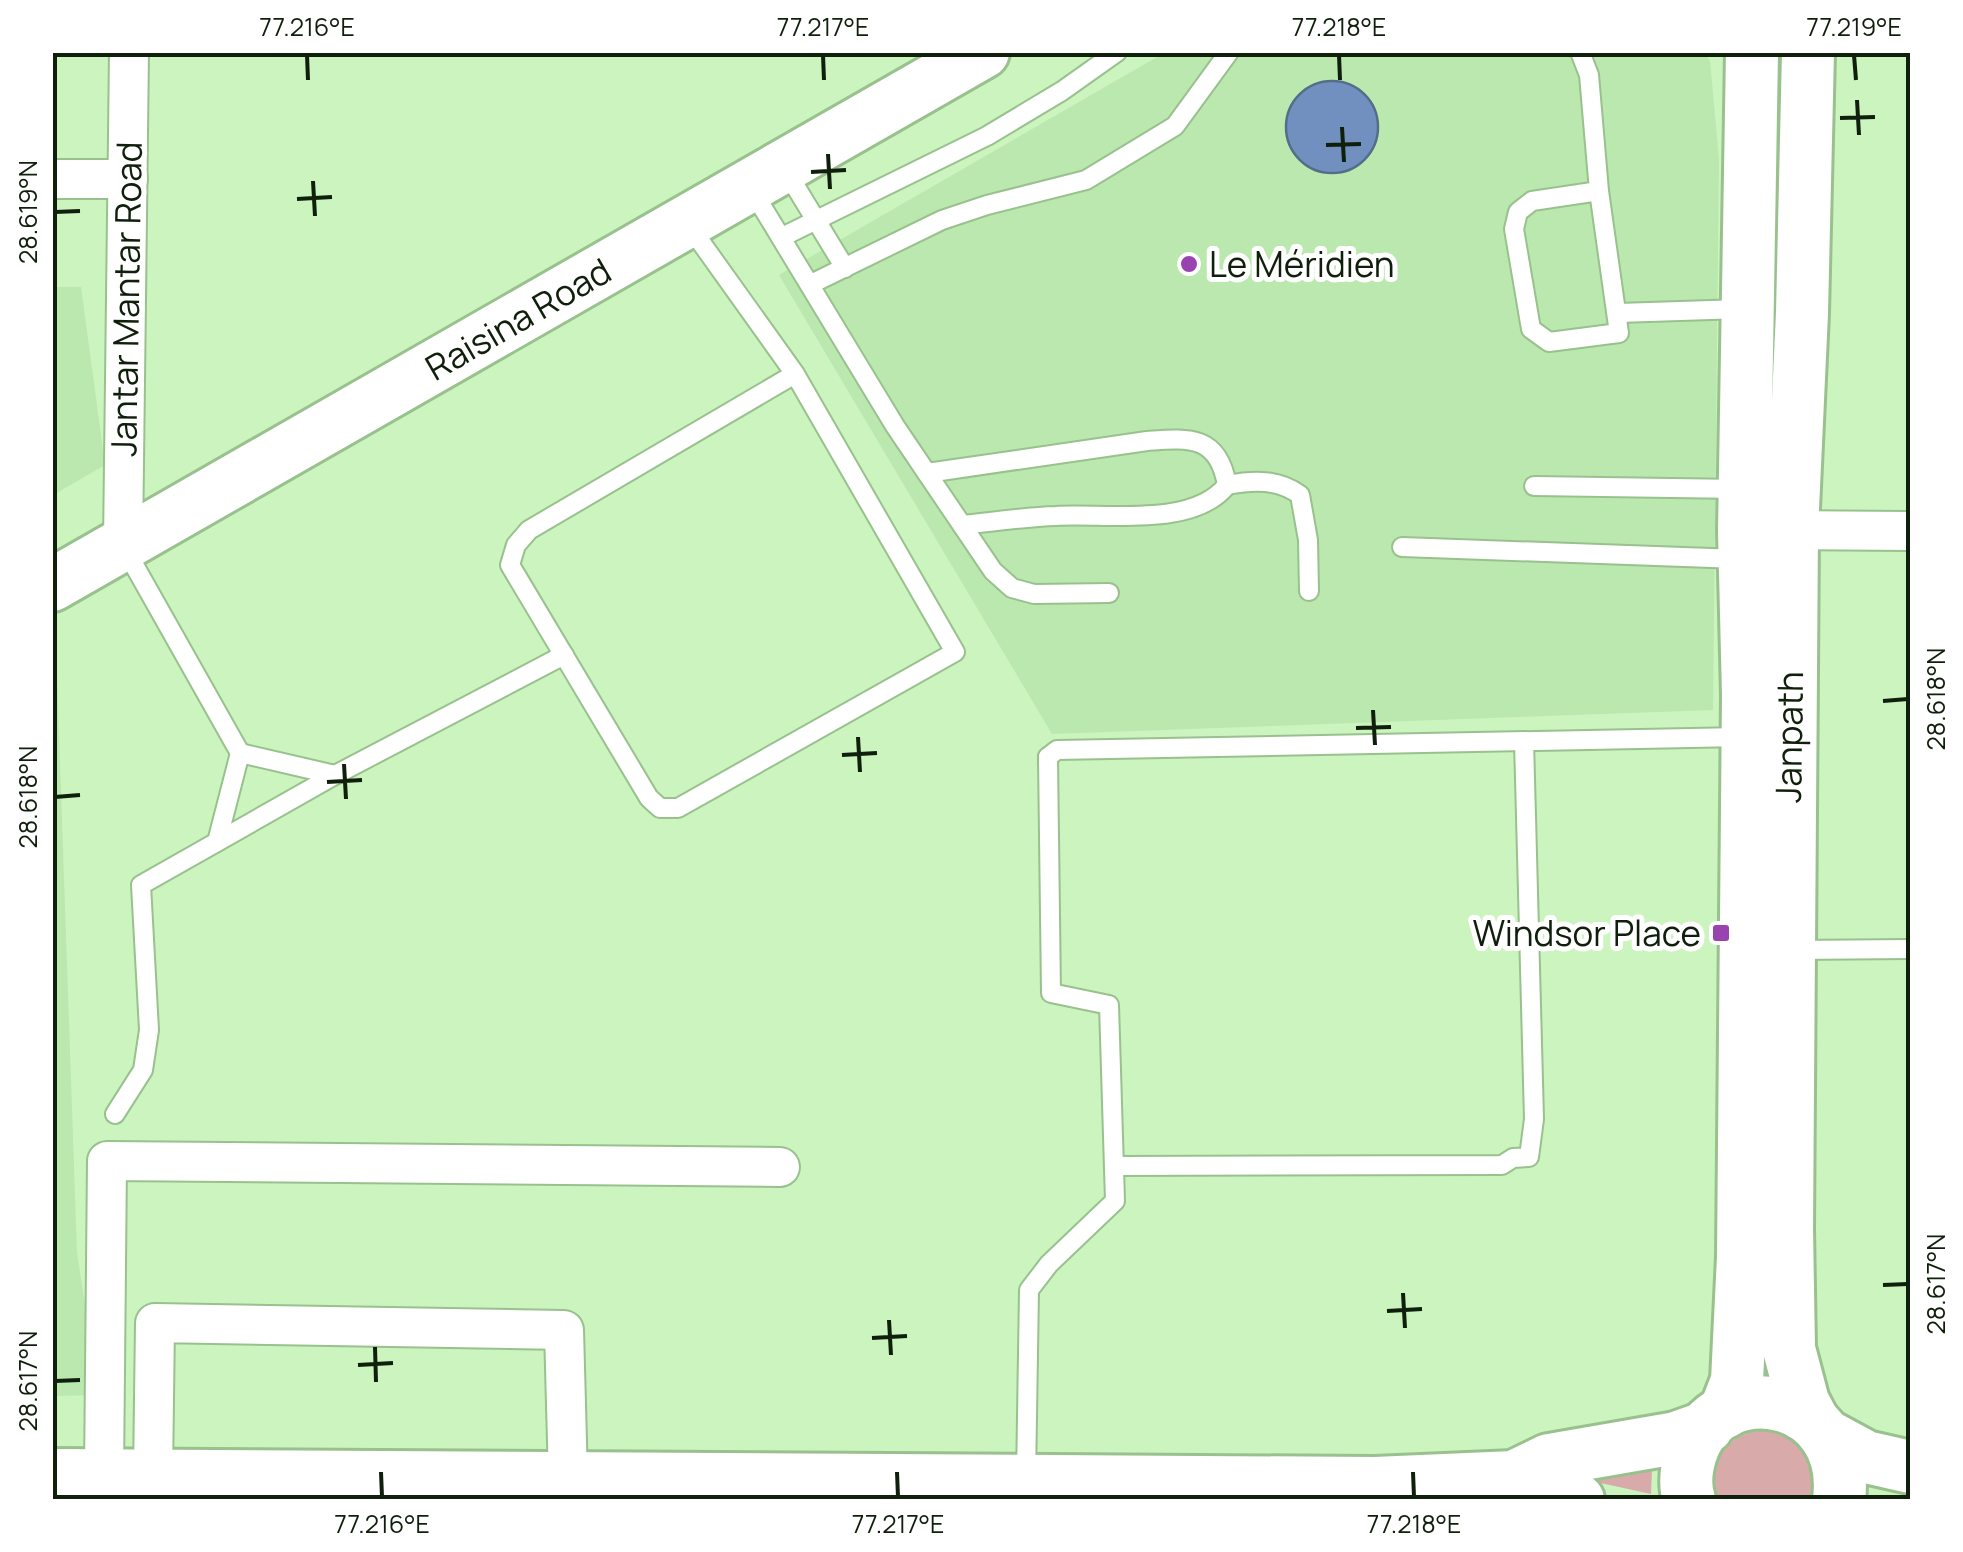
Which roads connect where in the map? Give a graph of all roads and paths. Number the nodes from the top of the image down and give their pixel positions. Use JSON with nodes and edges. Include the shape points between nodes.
{"nodes":[{"id":1,"x":129,"y":52,"type":"edge"},
{"id":2,"x":1117,"y":52,"type":"edge"},
{"id":3,"x":1229,"y":52,"type":"edge"},
{"id":4,"x":1580,"y":52,"type":"edge"},
{"id":5,"x":1752,"y":52,"type":"edge"},
{"id":6,"x":1808,"y":52,"type":"edge"},
{"id":7,"x":958,"y":59,"type":"edge"},
{"id":8,"x":766,"y":176,"type":"junction"},
{"id":9,"x":128,"y":179,"type":"junction"},
{"id":10,"x":52,"y":180,"type":"edge"},
{"id":11,"x":1600,"y":191,"type":"junction"},
{"id":12,"x":816,"y":220,"type":"junction"},
{"id":13,"x":686,"y":222,"type":"junction"},
{"id":14,"x":782,"y":237,"type":"junction"},
{"id":15,"x":845,"y":268,"type":"junction"},
{"id":16,"x":811,"y":284,"type":"junction"},
{"id":17,"x":1748,"y":309,"type":"junction"},
{"id":18,"x":1618,"y":313,"type":"junction"},
{"id":19,"x":795,"y":374,"type":"junction"},
{"id":20,"x":927,"y":473,"type":"junction"},
{"id":21,"x":1228,"y":485,"type":"junction"},
{"id":22,"x":1534,"y":486,"type":"dead end"},
{"id":23,"x":962,"y":525,"type":"junction"},
{"id":24,"x":1756,"y":527,"type":"junction"},
{"id":25,"x":1910,"y":530,"type":"edge"},
{"id":26,"x":123,"y":544,"type":"junction"},
{"id":27,"x":1402,"y":547,"type":"dead end"},
{"id":28,"x":52,"y":585,"type":"edge"},
{"id":29,"x":1309,"y":591,"type":"dead end"},
{"id":30,"x":1109,"y":593,"type":"dead end"},
{"id":31,"x":564,"y":655,"type":"junction"},
{"id":32,"x":1747,"y":737,"type":"junction"},
{"id":33,"x":1524,"y":740,"type":"junction"},
{"id":34,"x":240,"y":753,"type":"junction"},
{"id":35,"x":335,"y":775,"type":"junction"},
{"id":36,"x":217,"y":842,"type":"junction"},
{"id":37,"x":1787,"y":950,"type":"junction"},
{"id":38,"x":1910,"y":950,"type":"edge"},
{"id":39,"x":115,"y":1114,"type":"dead end"},
{"id":40,"x":1116,"y":1166,"type":"junction"},
{"id":41,"x":780,"y":1167,"type":"dead end"},
{"id":42,"x":1716,"y":1420,"type":"junction"},
{"id":43,"x":1820,"y":1428,"type":"junction"},
{"id":44,"x":1910,"y":1467,"type":"edge"},
{"id":45,"x":52,"y":1474,"type":"edge"},
{"id":46,"x":128,"y":1475,"type":"junction"},
{"id":47,"x":1514,"y":1477,"type":"junction"},
{"id":48,"x":568,"y":1479,"type":"junction"},
{"id":49,"x":1026,"y":1481,"type":"junction"},
{"id":50,"x":417,"y":1488,"type":"edge"},
{"id":51,"x":760,"y":1490,"type":"edge"},
{"id":52,"x":880,"y":1490,"type":"edge"},
{"id":53,"x":1375,"y":1491,"type":"edge"},
{"id":54,"x":1578,"y":1500,"type":"edge"},
{"id":55,"x":1689,"y":1500,"type":"edge"},
{"id":56,"x":1839,"y":1500,"type":"edge"}],
"edges":[{"from":1,"to":9,"type":"street","name":"Jantar Mantar Road"},
{"from":2,"to":12,"type":"lane","via":[[987,136]]},
{"from":3,"to":15,"type":"lane","via":[[1174,126],[1086,180],[942,220]]},
{"from":4,"to":11,"type":"lane","via":[[1589,76]]},
{"from":5,"to":17,"type":"main road","name":"Janpath"},
{"from":6,"to":24,"type":"main road","name":"Janpath","via":[[1803,294]]},
{"from":7,"to":8,"type":"main road","name":"Raisina Road"},
{"from":8,"to":12,"type":"lane"},
{"from":8,"to":13,"type":"main road","name":"Raisina Road"},
{"from":8,"to":14,"type":"lane"},
{"from":9,"to":10,"type":"street"},
{"from":9,"to":26,"type":"street","name":"Jantar Mantar Road"},
{"from":11,"to":18,"type":"lane"},
{"from":11,"to":18,"type":"lane","via":[[1532,201],[1518,212],[1514,229],[1531,329],[1548,342],[1619,333]]},
{"from":12,"to":14,"type":"lane"},
{"from":12,"to":15,"type":"lane"},
{"from":13,"to":19,"type":"lane"},
{"from":13,"to":26,"type":"main road","name":"Raisina Road"},
{"from":14,"to":16,"type":"lane"},
{"from":15,"to":16,"type":"lane"},
{"from":16,"to":20,"type":"lane"},
{"from":17,"to":18,"type":"lane"},
{"from":17,"to":24,"type":"main road","name":"Janpath"},
{"from":19,"to":31,"type":"lane","via":[[529,530],[516,545],[510,564]]},
{"from":19,"to":31,"type":"lane","via":[[955,652],[678,808],[660,808],[648,798]]},
{"from":20,"to":21,"type":"lane","via":[[1182,439],[1216,452]]},
{"from":20,"to":23,"type":"lane"},
{"from":21,"to":23,"type":"lane","via":[[1216,499],[1186,510]]},
{"from":21,"to":29,"type":"lane","via":[[1264,481],[1300,495]]},
{"from":22,"to":24,"type":"lane"},
{"from":23,"to":30,"type":"lane","via":[[992,571],[1012,588]]},
{"from":24,"to":25,"type":"street"},
{"from":24,"to":27,"type":"lane"},
{"from":24,"to":32,"type":"main road","name":"Janpath"},
{"from":24,"to":37,"type":"main road","name":"Janpath"},
{"from":26,"to":28,"type":"main road","name":"Raisina Road"},
{"from":26,"to":34,"type":"lane"},
{"from":31,"to":35,"type":"lane"},
{"from":32,"to":33,"type":"lane"},
{"from":32,"to":42,"type":"main road","name":"Janpath","via":[[1743,1257],[1736,1381]]},
{"from":33,"to":40,"type":"lane","via":[[1534,1119],[1529,1157],[1502,1165]]},
{"from":33,"to":40,"type":"lane","via":[[1057,750],[1048,761],[1051,994],[1109,1005]]},
{"from":34,"to":35,"type":"lane"},
{"from":34,"to":36,"type":"lane"},
{"from":35,"to":36,"type":"lane"},
{"from":36,"to":39,"type":"lane","via":[[141,885],[149,1030],[144,1070]]},
{"from":37,"to":38,"type":"lane"},
{"from":37,"to":43,"type":"main road","name":"Janpath","via":[[1789,1349],[1803,1402]]},
{"from":40,"to":49,"type":"lane","via":[[1115,1201],[1029,1290]]},
{"from":41,"to":46,"type":"street","via":[[108,1162]]},
{"from":42,"to":43,"type":"main road","via":[[1747,1404],[1770,1402]]},
{"from":42,"to":47,"type":"main road","via":[[1676,1438],[1549,1460]]},
{"from":42,"to":55,"type":"main road","name":"Janpath","via":[[1694,1446],[1686,1469]]},
{"from":43,"to":44,"type":"main road","via":[[1866,1457]]},
{"from":43,"to":56,"type":"main road","name":"Janpath","via":[[1840,1467]]},
{"from":45,"to":46,"type":"main road"},
{"from":46,"to":48,"type":"street","via":[[154,1323],[564,1330]]},
{"from":46,"to":50,"type":"main road"},
{"from":47,"to":53,"type":"main road"},
{"from":47,"to":54,"type":"main road"},
{"from":48,"to":50,"type":"main road"},
{"from":48,"to":51,"type":"main road"},
{"from":49,"to":52,"type":"main road"},
{"from":49,"to":53,"type":"main road"},
{"from":51,"to":52,"type":"main road"}]}
